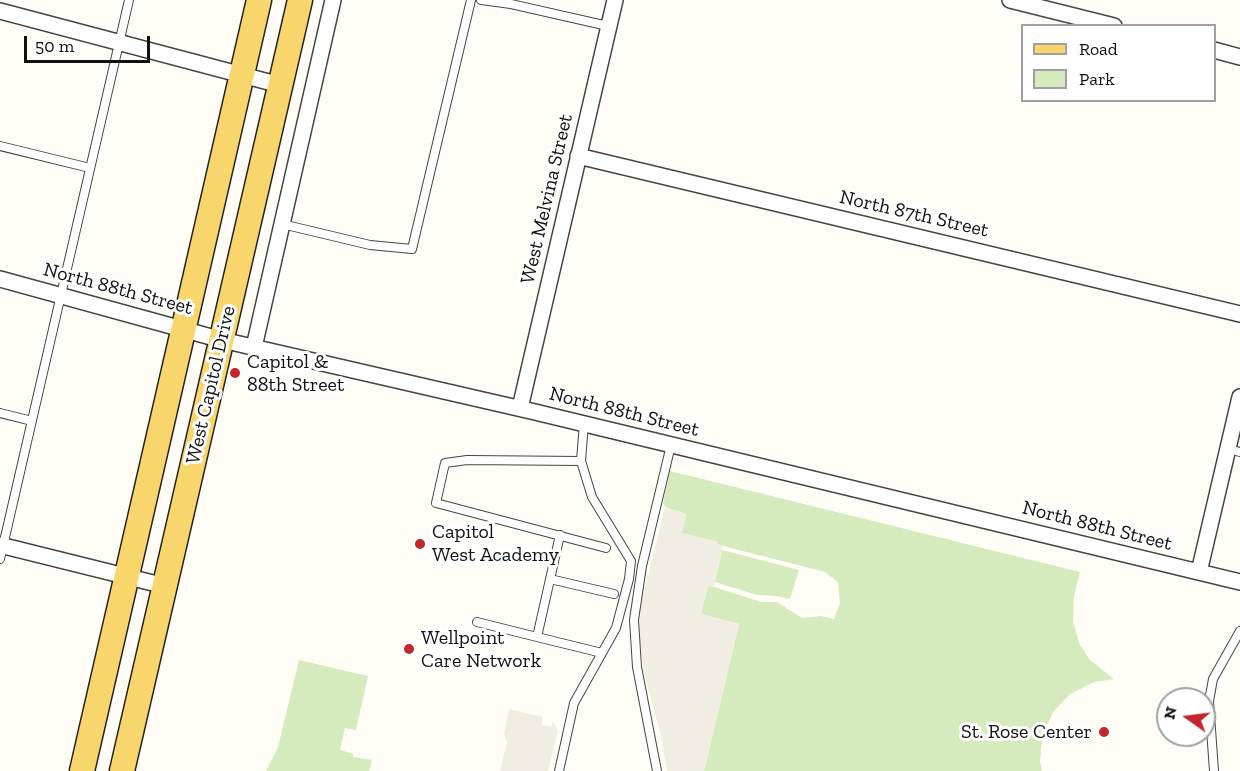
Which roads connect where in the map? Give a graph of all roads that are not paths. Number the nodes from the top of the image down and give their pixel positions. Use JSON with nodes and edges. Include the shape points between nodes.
{"nodes":[{"id":1,"x":129,"y":0,"type":"edge"},
{"id":2,"x":260,"y":0,"type":"edge"},
{"id":3,"x":300,"y":0,"type":"edge"},
{"id":4,"x":333,"y":0,"type":"edge"},
{"id":5,"x":471,"y":0,"type":"edge"},
{"id":6,"x":481,"y":0,"type":"edge"},
{"id":7,"x":615,"y":0,"type":"edge"},
{"id":8,"x":1010,"y":0,"type":"edge"},
{"id":9,"x":0,"y":11,"type":"edge"},
{"id":10,"x":1106,"y":24,"type":"edge"},
{"id":11,"x":609,"y":26,"type":"junction"},
{"id":12,"x":119,"y":41,"type":"junction"},
{"id":13,"x":1216,"y":50,"type":"edge"},
{"id":14,"x":1240,"y":57,"type":"edge"},
{"id":15,"x":243,"y":75,"type":"junction"},
{"id":16,"x":280,"y":85,"type":"junction"},
{"id":17,"x":0,"y":146,"type":"edge"},
{"id":18,"x":579,"y":156,"type":"junction"},
{"id":19,"x":90,"y":168,"type":"junction"},
{"id":20,"x":282,"y":224,"type":"junction"},
{"id":21,"x":0,"y":279,"type":"edge"},
{"id":22,"x":61,"y":294,"type":"junction"},
{"id":23,"x":1240,"y":314,"type":"edge"},
{"id":24,"x":184,"y":329,"type":"junction"},
{"id":25,"x":222,"y":340,"type":"junction"},
{"id":26,"x":254,"y":347,"type":"junction"},
{"id":27,"x":1240,"y":397,"type":"edge"},
{"id":28,"x":520,"y":408,"type":"junction"},
{"id":29,"x":0,"y":413,"type":"edge"},
{"id":30,"x":32,"y":421,"type":"junction"},
{"id":31,"x":584,"y":423,"type":"junction"},
{"id":32,"x":671,"y":445,"type":"junction"},
{"id":33,"x":1234,"y":450,"type":"edge"},
{"id":34,"x":581,"y":461,"type":"junction"},
{"id":35,"x":560,"y":536,"type":"junction"},
{"id":36,"x":606,"y":548,"type":"dead end"},
{"id":37,"x":1,"y":550,"type":"edge"},
{"id":38,"x":1199,"y":572,"type":"junction"},
{"id":39,"x":127,"y":576,"type":"junction"},
{"id":40,"x":550,"y":579,"type":"junction"},
{"id":41,"x":1240,"y":582,"type":"edge"},
{"id":42,"x":165,"y":586,"type":"junction"},
{"id":43,"x":614,"y":594,"type":"dead end"},
{"id":44,"x":477,"y":622,"type":"dead end"},
{"id":45,"x":1240,"y":631,"type":"edge"},
{"id":46,"x":537,"y":637,"type":"junction"},
{"id":47,"x":603,"y":653,"type":"junction"},
{"id":48,"x":82,"y":771,"type":"edge"},
{"id":49,"x":122,"y":771,"type":"edge"},
{"id":50,"x":559,"y":771,"type":"edge"},
{"id":51,"x":657,"y":771,"type":"edge"},
{"id":52,"x":1214,"y":771,"type":"edge"}],
"edges":[{"from":1,"to":12,"type":"lane"},
{"from":2,"to":15,"type":"main road","name":"West Capitol Drive"},
{"from":3,"to":16,"type":"main road","name":"West Capitol Drive"},
{"from":4,"to":20,"type":"street","name":"West Capitol Drive"},
{"from":5,"to":20,"type":"lane","via":[[412,249],[370,244]]},
{"from":6,"to":11,"type":"lane"},
{"from":7,"to":11,"type":"street","name":"West Melvina Street"},
{"from":8,"to":10,"type":"street"},
{"from":9,"to":12,"type":"street"},
{"from":11,"to":18,"type":"street","name":"West Melvina Street"},
{"from":12,"to":15,"type":"street"},
{"from":12,"to":19,"type":"lane"},
{"from":13,"to":14,"type":"street"},
{"from":15,"to":16,"type":"street"},
{"from":15,"to":24,"type":"main road","name":"West Capitol Drive"},
{"from":16,"to":25,"type":"main road","name":"West Capitol Drive"},
{"from":17,"to":19,"type":"lane"},
{"from":18,"to":23,"type":"street","name":"North 87th Street"},
{"from":18,"to":28,"type":"street","name":"West Melvina Street"},
{"from":19,"to":22,"type":"lane"},
{"from":20,"to":26,"type":"street","name":"West Capitol Drive"},
{"from":21,"to":22,"type":"street","name":"North 88th Street"},
{"from":22,"to":24,"type":"street","name":"North 88th Street"},
{"from":22,"to":30,"type":"lane"},
{"from":24,"to":25,"type":"street","name":"North 88th Street"},
{"from":24,"to":39,"type":"main road","name":"West Capitol Drive"},
{"from":25,"to":26,"type":"street","name":"North 88th Street"},
{"from":25,"to":42,"type":"main road","name":"West Capitol Drive"},
{"from":26,"to":28,"type":"street","name":"North 88th Street"},
{"from":27,"to":33,"type":"street"},
{"from":28,"to":31,"type":"street","name":"North 88th Street"},
{"from":29,"to":30,"type":"lane"},
{"from":30,"to":37,"type":"lane"},
{"from":31,"to":32,"type":"street","name":"North 88th Street"},
{"from":31,"to":34,"type":"lane"},
{"from":32,"to":38,"type":"street","name":"North 88th Street"},
{"from":32,"to":51,"type":"lane","via":[[642,566],[634,620],[638,667]]},
{"from":33,"to":38,"type":"street"},
{"from":34,"to":35,"type":"lane","via":[[445,463],[436,503]]},
{"from":34,"to":47,"type":"lane","via":[[592,497],[631,561],[616,628]]},
{"from":35,"to":36,"type":"lane"},
{"from":35,"to":40,"type":"lane"},
{"from":37,"to":39,"type":"street"},
{"from":38,"to":41,"type":"street","name":"North 88th Street"},
{"from":39,"to":42,"type":"street"},
{"from":39,"to":48,"type":"main road","name":"West Capitol Drive"},
{"from":40,"to":43,"type":"lane"},
{"from":40,"to":46,"type":"lane"},
{"from":42,"to":49,"type":"main road","name":"West Capitol Drive"},
{"from":44,"to":46,"type":"lane"},
{"from":45,"to":52,"type":"lane","via":[[1213,679],[1209,701]]},
{"from":46,"to":47,"type":"lane"},
{"from":47,"to":50,"type":"lane","via":[[574,703]]}]}
